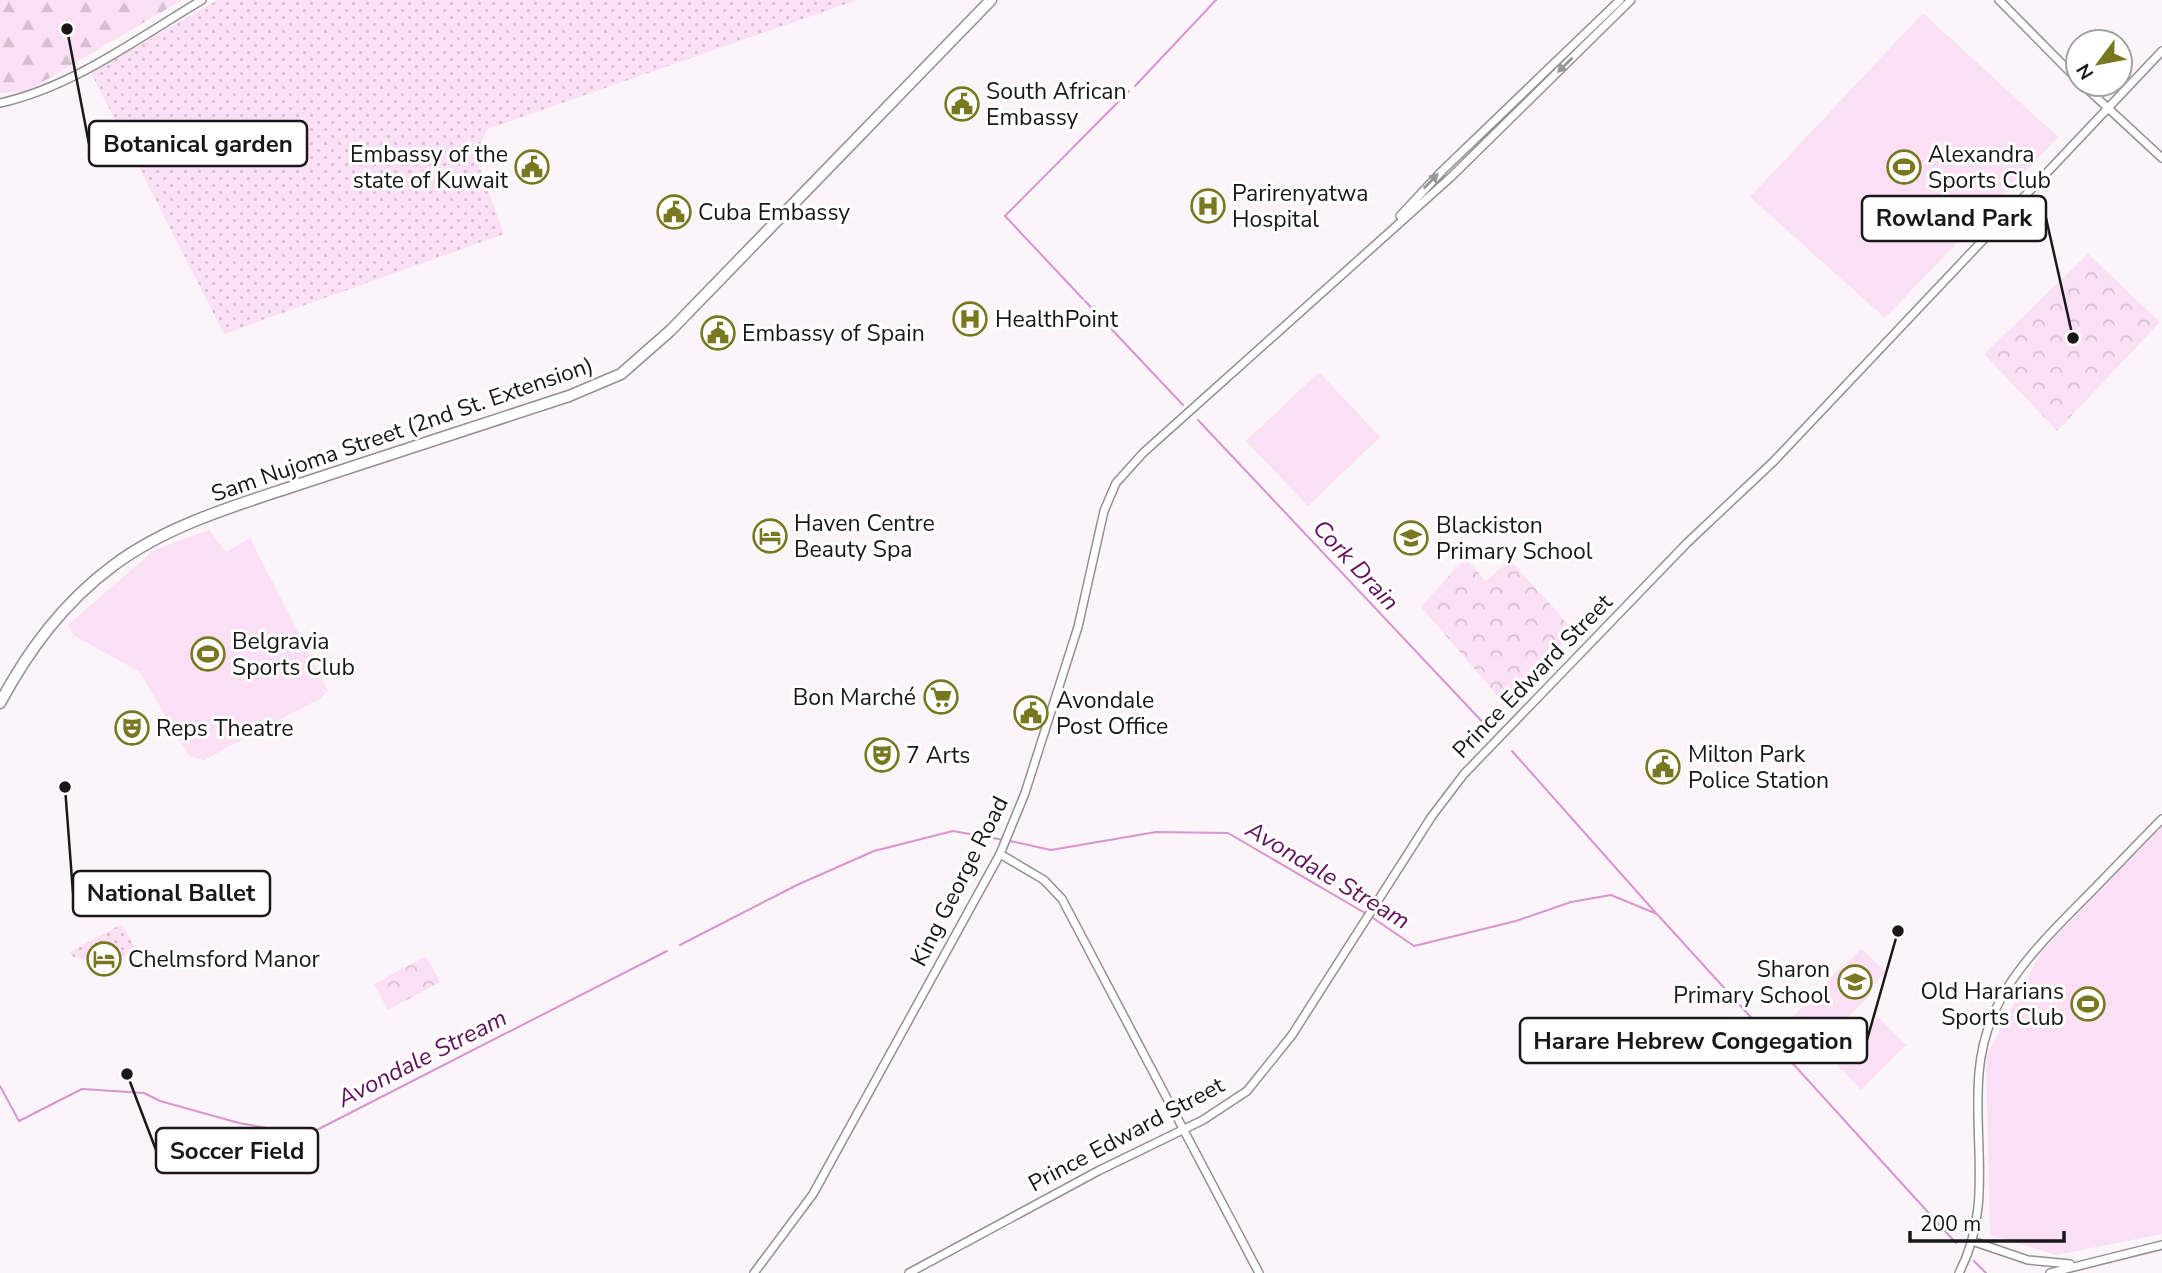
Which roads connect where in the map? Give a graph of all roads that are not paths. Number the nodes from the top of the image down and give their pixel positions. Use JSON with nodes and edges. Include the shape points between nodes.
{"nodes":[{"id":1,"x":202,"y":0,"type":"edge"},
{"id":2,"x":991,"y":0,"type":"edge"},
{"id":3,"x":1620,"y":0,"type":"edge"},
{"id":4,"x":1631,"y":0,"type":"edge"},
{"id":5,"x":1998,"y":0,"type":"edge"},
{"id":6,"x":2162,"y":51,"type":"edge"},
{"id":7,"x":2064,"y":66,"type":"edge"},
{"id":8,"x":2098,"y":98,"type":"edge"},
{"id":9,"x":0,"y":103,"type":"edge"},
{"id":10,"x":2108,"y":107,"type":"junction"},
{"id":11,"x":2162,"y":158,"type":"edge"},
{"id":12,"x":1386,"y":232,"type":"junction"},
{"id":13,"x":0,"y":703,"type":"edge"},
{"id":14,"x":2162,"y":819,"type":"edge"},
{"id":15,"x":1000,"y":853,"type":"junction"},
{"id":16,"x":1184,"y":1129,"type":"junction"},
{"id":17,"x":1972,"y":1241,"type":"junction"},
{"id":18,"x":2162,"y":1245,"type":"edge"},
{"id":19,"x":2078,"y":1264,"type":"junction"},
{"id":20,"x":754,"y":1273,"type":"edge"},
{"id":21,"x":908,"y":1273,"type":"edge"},
{"id":22,"x":1259,"y":1273,"type":"edge"},
{"id":23,"x":1959,"y":1273,"type":"edge"},
{"id":24,"x":2050,"y":1273,"type":"edge"}],
"edges":[{"from":1,"to":9,"type":"main road","via":[[80,72],[28,96]]},
{"from":2,"to":13,"type":"highway","name":"Sam Nujoma Street (2nd St. Extension)","via":[[671,330],[621,374],[569,396],[210,515],[151,541],[114,565],[44,631]]},
{"from":12,"to":3,"type":"main road","one_way":true,"via":[[1426,187]]},
{"from":4,"to":12,"type":"main road","one_way":true,"via":[[1451,177]]},
{"from":5,"to":7,"type":"main road"},
{"from":6,"to":10,"type":"main road","name":"Prince Edward Street"},
{"from":8,"to":10,"type":"main road"},
{"from":10,"to":11,"type":"main road"},
{"from":10,"to":16,"type":"main road","name":"Prince Edward Street","via":[[1773,462],[1662,568],[1464,774],[1432,816],[1292,1035],[1258,1079],[1233,1101]]},
{"from":12,"to":15,"type":"main road","name":"King George Road","via":[[1132,464],[1110,496],[1078,627]]},
{"from":14,"to":17,"type":"main road","via":[[2024,961],[1992,1019],[1979,1071],[1981,1189]]},
{"from":15,"to":16,"type":"main road","via":[[1044,880],[1062,899]]},
{"from":15,"to":20,"type":"main road","name":"King George Road","via":[[813,1194]]},
{"from":16,"to":21,"type":"main road","name":"Prince Edward Street"},
{"from":16,"to":22,"type":"main road"},
{"from":17,"to":19,"type":"main road","via":[[2028,1260]]},
{"from":17,"to":23,"type":"main road"},
{"from":18,"to":19,"type":"main road"},
{"from":19,"to":24,"type":"main road"}]}
